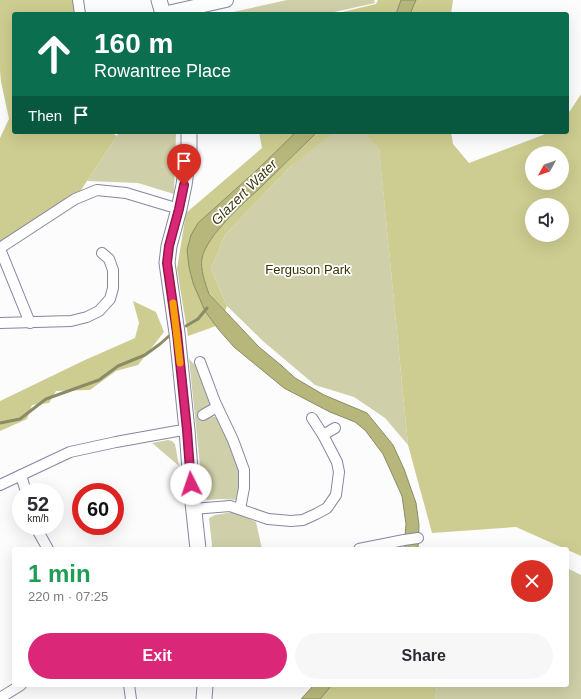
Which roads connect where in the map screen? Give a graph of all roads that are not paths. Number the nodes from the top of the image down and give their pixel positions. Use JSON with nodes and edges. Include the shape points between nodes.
{"nodes":[{"id":1,"x":78,"y":0,"type":"edge"},
{"id":2,"x":159,"y":0,"type":"edge"},
{"id":3,"x":226,"y":0,"type":"edge"},
{"id":4,"x":80,"y":12,"type":"edge"},
{"id":5,"x":162,"y":12,"type":"edge"},
{"id":6,"x":172,"y":12,"type":"edge"},
{"id":7,"x":188,"y":134,"type":"edge"},
{"id":8,"x":179,"y":209,"type":"junction"},
{"id":9,"x":0,"y":249,"type":"edge"},
{"id":10,"x":102,"y":253,"type":"dead end"},
{"id":11,"x":30,"y":323,"type":"junction"},
{"id":12,"x":0,"y":324,"type":"edge"},
{"id":13,"x":200,"y":362,"type":"dead end"},
{"id":14,"x":217,"y":407,"type":"junction"},
{"id":15,"x":203,"y":415,"type":"dead end"},
{"id":16,"x":312,"y":418,"type":"dead end"},
{"id":17,"x":335,"y":428,"type":"dead end"},
{"id":18,"x":187,"y":430,"type":"junction"},
{"id":19,"x":323,"y":435,"type":"junction"},
{"id":20,"x":22,"y":475,"type":"junction"},
{"id":21,"x":24,"y":483,"type":"edge"},
{"id":22,"x":0,"y":485,"type":"edge"},
{"id":23,"x":194,"y":509,"type":"junction"},
{"id":24,"x":240,"y":509,"type":"junction"},
{"id":25,"x":40,"y":535,"type":"edge"},
{"id":26,"x":418,"y":538,"type":"dead end"},
{"id":27,"x":47,"y":547,"type":"edge"},
{"id":28,"x":198,"y":547,"type":"edge"},
{"id":29,"x":369,"y":547,"type":"edge"},
{"id":30,"x":19,"y":687,"type":"edge"},
{"id":31,"x":129,"y":687,"type":"edge"},
{"id":32,"x":204,"y":687,"type":"edge"},
{"id":33,"x":0,"y":698,"type":"edge"},
{"id":34,"x":131,"y":699,"type":"edge"},
{"id":35,"x":204,"y":699,"type":"edge"}],
"edges":[{"from":1,"to":4,"type":"street"},
{"from":2,"to":5,"type":"main road"},
{"from":3,"to":6,"type":"main road"},
{"from":7,"to":8,"type":"main road","via":[[189,149]]},
{"from":8,"to":9,"type":"street","via":[[126,193],[97,190],[75,200]]},
{"from":8,"to":18,"type":"main road","via":[[167,263]]},
{"from":9,"to":11,"type":"street"},
{"from":10,"to":11,"type":"street","via":[[109,259],[113,270],[112,288],[110,299],[98,311],[71,321]]},
{"from":11,"to":12,"type":"street"},
{"from":13,"to":14,"type":"street"},
{"from":14,"to":15,"type":"street"},
{"from":14,"to":24,"type":"street","via":[[244,470]]},
{"from":16,"to":19,"type":"street"},
{"from":17,"to":19,"type":"street"},
{"from":18,"to":20,"type":"street","via":[[70,452]]},
{"from":18,"to":23,"type":"main road"},
{"from":19,"to":24,"type":"street","via":[[337,462],[339,472],[336,495],[327,508],[303,520],[291,522],[268,519]]},
{"from":20,"to":21,"type":"street"},
{"from":20,"to":22,"type":"street"},
{"from":23,"to":24,"type":"street","via":[[230,506]]},
{"from":23,"to":28,"type":"main road"},
{"from":25,"to":27,"type":"street"},
{"from":26,"to":29,"type":"street"},
{"from":30,"to":33,"type":"street"},
{"from":31,"to":34,"type":"street"},
{"from":32,"to":35,"type":"main road"}]}
